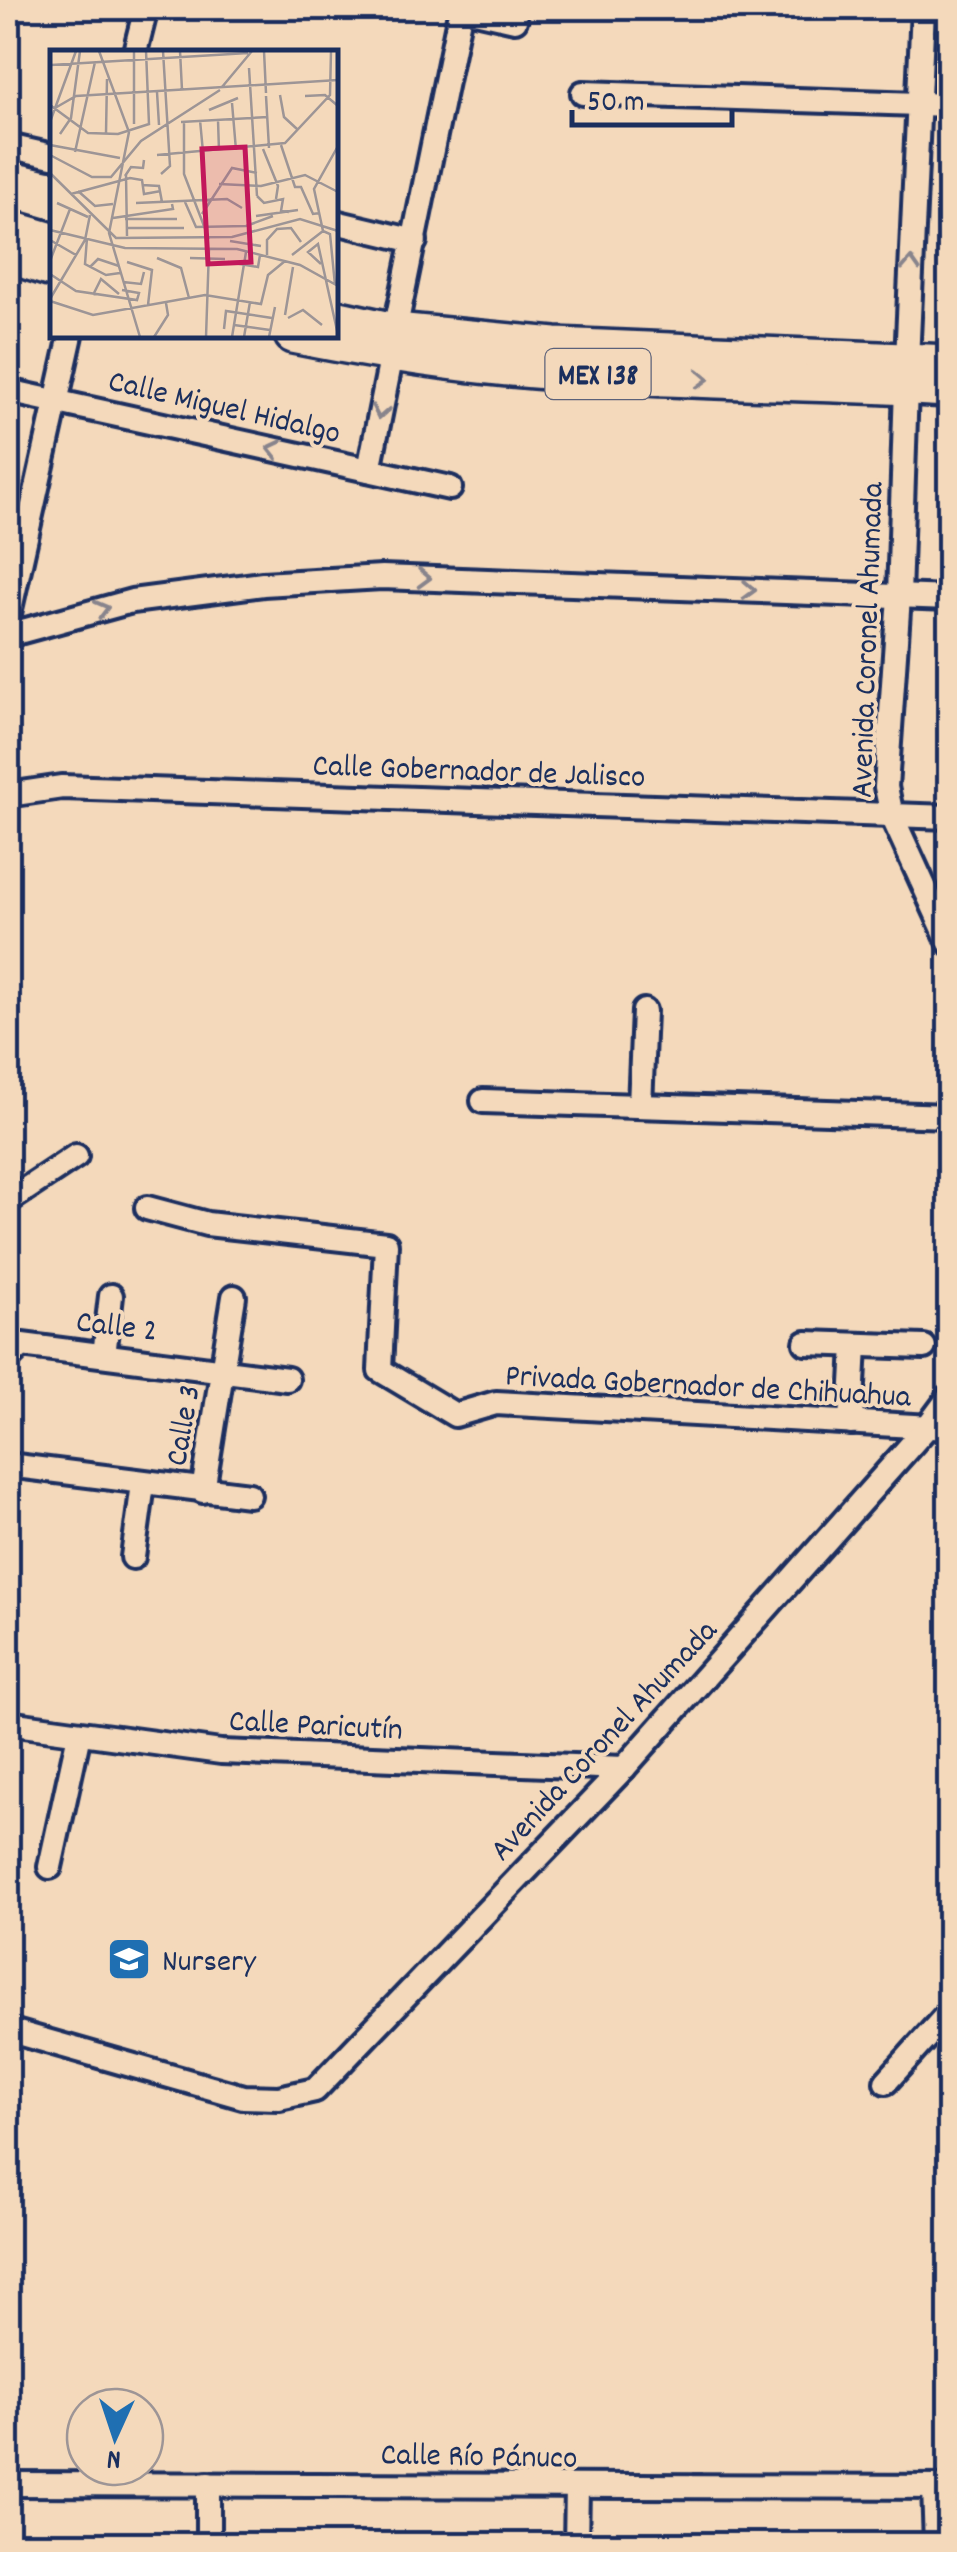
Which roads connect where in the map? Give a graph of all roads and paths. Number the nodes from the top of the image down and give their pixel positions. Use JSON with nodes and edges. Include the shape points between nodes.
{"nodes":[{"id":1,"x":146,"y":8,"type":"edge"},
{"id":2,"x":461,"y":8,"type":"edge"},
{"id":3,"x":923,"y":8,"type":"edge"},
{"id":4,"x":515,"y":20,"type":"dead end"},
{"id":5,"x":136,"y":50,"type":"edge"},
{"id":6,"x":583,"y":93,"type":"dead end"},
{"id":7,"x":918,"y":104,"type":"junction"},
{"id":8,"x":950,"y":105,"type":"edge"},
{"id":9,"x":8,"y":146,"type":"edge"},
{"id":10,"x":50,"y":156,"type":"edge"},
{"id":11,"x":338,"y":223,"type":"edge"},
{"id":12,"x":8,"y":228,"type":"edge"},
{"id":13,"x":50,"y":240,"type":"edge"},
{"id":14,"x":415,"y":241,"type":"junction"},
{"id":15,"x":8,"y":255,"type":"edge"},
{"id":16,"x":50,"y":268,"type":"edge"},
{"id":17,"x":338,"y":319,"type":"edge"},
{"id":18,"x":70,"y":338,"type":"edge"},
{"id":19,"x":331,"y":338,"type":"edge"},
{"id":20,"x":394,"y":343,"type":"junction"},
{"id":21,"x":950,"y":364,"type":"edge"},
{"id":22,"x":906,"y":374,"type":"junction"},
{"id":23,"x":950,"y":389,"type":"edge"},
{"id":24,"x":8,"y":391,"type":"edge"},
{"id":25,"x":58,"y":401,"type":"junction"},
{"id":26,"x":369,"y":470,"type":"junction"},
{"id":27,"x":450,"y":488,"type":"dead end"},
{"id":28,"x":900,"y":596,"type":"junction"},
{"id":29,"x":950,"y":598,"type":"edge"},
{"id":30,"x":8,"y":618,"type":"edge"},
{"id":31,"x":8,"y":635,"type":"edge"},
{"id":32,"x":8,"y":795,"type":"edge"},
{"id":33,"x":892,"y":816,"type":"junction"},
{"id":34,"x":950,"y":817,"type":"edge"},
{"id":35,"x":950,"y":943,"type":"edge"},
{"id":36,"x":644,"y":1011,"type":"dead end"},
{"id":37,"x":483,"y":1101,"type":"dead end"},
{"id":38,"x":640,"y":1106,"type":"junction"},
{"id":39,"x":950,"y":1116,"type":"edge"},
{"id":40,"x":76,"y":1156,"type":"dead end"},
{"id":41,"x":8,"y":1201,"type":"edge"},
{"id":42,"x":148,"y":1208,"type":"dead end"},
{"id":43,"x":110,"y":1296,"type":"dead end"},
{"id":44,"x":234,"y":1296,"type":"dead end"},
{"id":45,"x":806,"y":1343,"type":"dead end"},
{"id":46,"x":855,"y":1345,"type":"junction"},
{"id":47,"x":924,"y":1347,"type":"dead end"},
{"id":48,"x":104,"y":1355,"type":"junction"},
{"id":49,"x":8,"y":1359,"type":"edge"},
{"id":50,"x":224,"y":1371,"type":"junction"},
{"id":51,"x":287,"y":1379,"type":"dead end"},
{"id":52,"x":950,"y":1396,"type":"edge"},
{"id":53,"x":851,"y":1423,"type":"junction"},
{"id":54,"x":938,"y":1428,"type":"edge"},
{"id":55,"x":8,"y":1465,"type":"edge"},
{"id":56,"x":143,"y":1484,"type":"junction"},
{"id":57,"x":203,"y":1491,"type":"junction"},
{"id":58,"x":249,"y":1495,"type":"dead end"},
{"id":59,"x":133,"y":1557,"type":"dead end"},
{"id":60,"x":8,"y":1723,"type":"edge"},
{"id":61,"x":78,"y":1734,"type":"junction"},
{"id":62,"x":624,"y":1768,"type":"junction"},
{"id":63,"x":50,"y":1867,"type":"dead end"},
{"id":64,"x":950,"y":2011,"type":"edge"},
{"id":65,"x":8,"y":2030,"type":"edge"},
{"id":66,"x":886,"y":2082,"type":"dead end"},
{"id":67,"x":8,"y":2484,"type":"edge"},
{"id":68,"x":208,"y":2484,"type":"junction"},
{"id":69,"x":942,"y":2487,"type":"edge"},
{"id":70,"x":577,"y":2488,"type":"junction"},
{"id":71,"x":208,"y":2544,"type":"edge"},
{"id":72,"x":576,"y":2544,"type":"edge"},
{"id":73,"x":936,"y":2544,"type":"edge"}],
"edges":[{"from":1,"to":5,"type":"street"},
{"from":2,"to":4,"type":"street"},
{"from":2,"to":14,"type":"street"},
{"from":3,"to":7,"type":"street","name":"Avenida Coronel Ahumada"},
{"from":6,"to":7,"type":"street"},
{"from":7,"to":8,"type":"street"},
{"from":22,"to":7,"type":"street","name":"Avenida Coronel Ahumada","one_way":true},
{"from":9,"to":10,"type":"street"},
{"from":11,"to":14,"type":"street"},
{"from":12,"to":13,"type":"main road"},
{"from":14,"to":20,"type":"street"},
{"from":15,"to":16,"type":"main road"},
{"from":17,"to":20,"type":"main road","number":"MEX 138"},
{"from":18,"to":25,"type":"street"},
{"from":19,"to":20,"type":"main road","number":"MEX 138"},
{"from":20,"to":22,"type":"main road","number":"MEX 138","via":[[555,346]]},
{"from":20,"to":26,"type":"street","one_way":true},
{"from":21,"to":22,"type":"main road","number":"MEX 138"},
{"from":22,"to":23,"type":"main road","number":"MEX 138"},
{"from":22,"to":28,"type":"street","name":"Avenida Coronel Ahumada"},
{"from":24,"to":25,"type":"street","name":"Calle Miguel Hidalgo"},
{"from":26,"to":25,"type":"street","name":"Calle Miguel Hidalgo","one_way":true},
{"from":25,"to":30,"type":"street"},
{"from":26,"to":27,"type":"street","name":"Calle Miguel Hidalgo"},
{"from":28,"to":29,"type":"street"},
{"from":31,"to":28,"type":"street","one_way":true,"via":[[132,601],[382,577]]},
{"from":28,"to":33,"type":"street","name":"Avenida Coronel Ahumada","via":[[886,787]]},
{"from":32,"to":33,"type":"street","name":"Calle Gobernador de Jalisco","via":[[62,788]]},
{"from":33,"to":34,"type":"street","name":"Calle Gobernador de Jalisco"},
{"from":33,"to":35,"type":"street","name":"Avenida Coronel Ahumada"},
{"from":36,"to":38,"type":"street"},
{"from":37,"to":38,"type":"street"},
{"from":38,"to":39,"type":"street"},
{"from":40,"to":41,"type":"street"},
{"from":42,"to":53,"type":"street","name":"Privada Gobernador de Chihuahua","via":[[207,1224],[386,1244],[380,1370],[455,1415],[496,1403]]},
{"from":43,"to":48,"type":"street"},
{"from":44,"to":50,"type":"street","name":"Calle 3"},
{"from":45,"to":46,"type":"street"},
{"from":46,"to":47,"type":"street"},
{"from":46,"to":53,"type":"street"},
{"from":48,"to":49,"type":"street","name":"Calle 2","via":[[22,1345]]},
{"from":48,"to":50,"type":"street","name":"Calle 2"},
{"from":50,"to":51,"type":"street","name":"Calle 2"},
{"from":50,"to":57,"type":"street","name":"Calle 3"},
{"from":52,"to":54,"type":"street","name":"Avenida Coronel Ahumada"},
{"from":53,"to":54,"type":"street","name":"Privada Gobernador de Chihuahua"},
{"from":54,"to":62,"type":"street","name":"Avenida Coronel Ahumada"},
{"from":55,"to":56,"type":"street"},
{"from":56,"to":57,"type":"street"},
{"from":56,"to":59,"type":"street"},
{"from":57,"to":58,"type":"street"},
{"from":60,"to":61,"type":"street","name":"Calle Paricutín"},
{"from":61,"to":62,"type":"street","name":"Calle Paricutín","via":[[222,1752]]},
{"from":61,"to":63,"type":"street"},
{"from":62,"to":65,"type":"street","name":"Avenida Coronel Ahumada","via":[[315,2090],[243,2097]]},
{"from":64,"to":66,"type":"street"},
{"from":67,"to":68,"type":"street","name":"Calle Río Pánuco"},
{"from":68,"to":70,"type":"street","name":"Calle Río Pánuco"},
{"from":68,"to":71,"type":"street"},
{"from":69,"to":70,"type":"street","name":"Calle Río Pánuco"},
{"from":69,"to":73,"type":"street"},
{"from":70,"to":72,"type":"street"}]}
